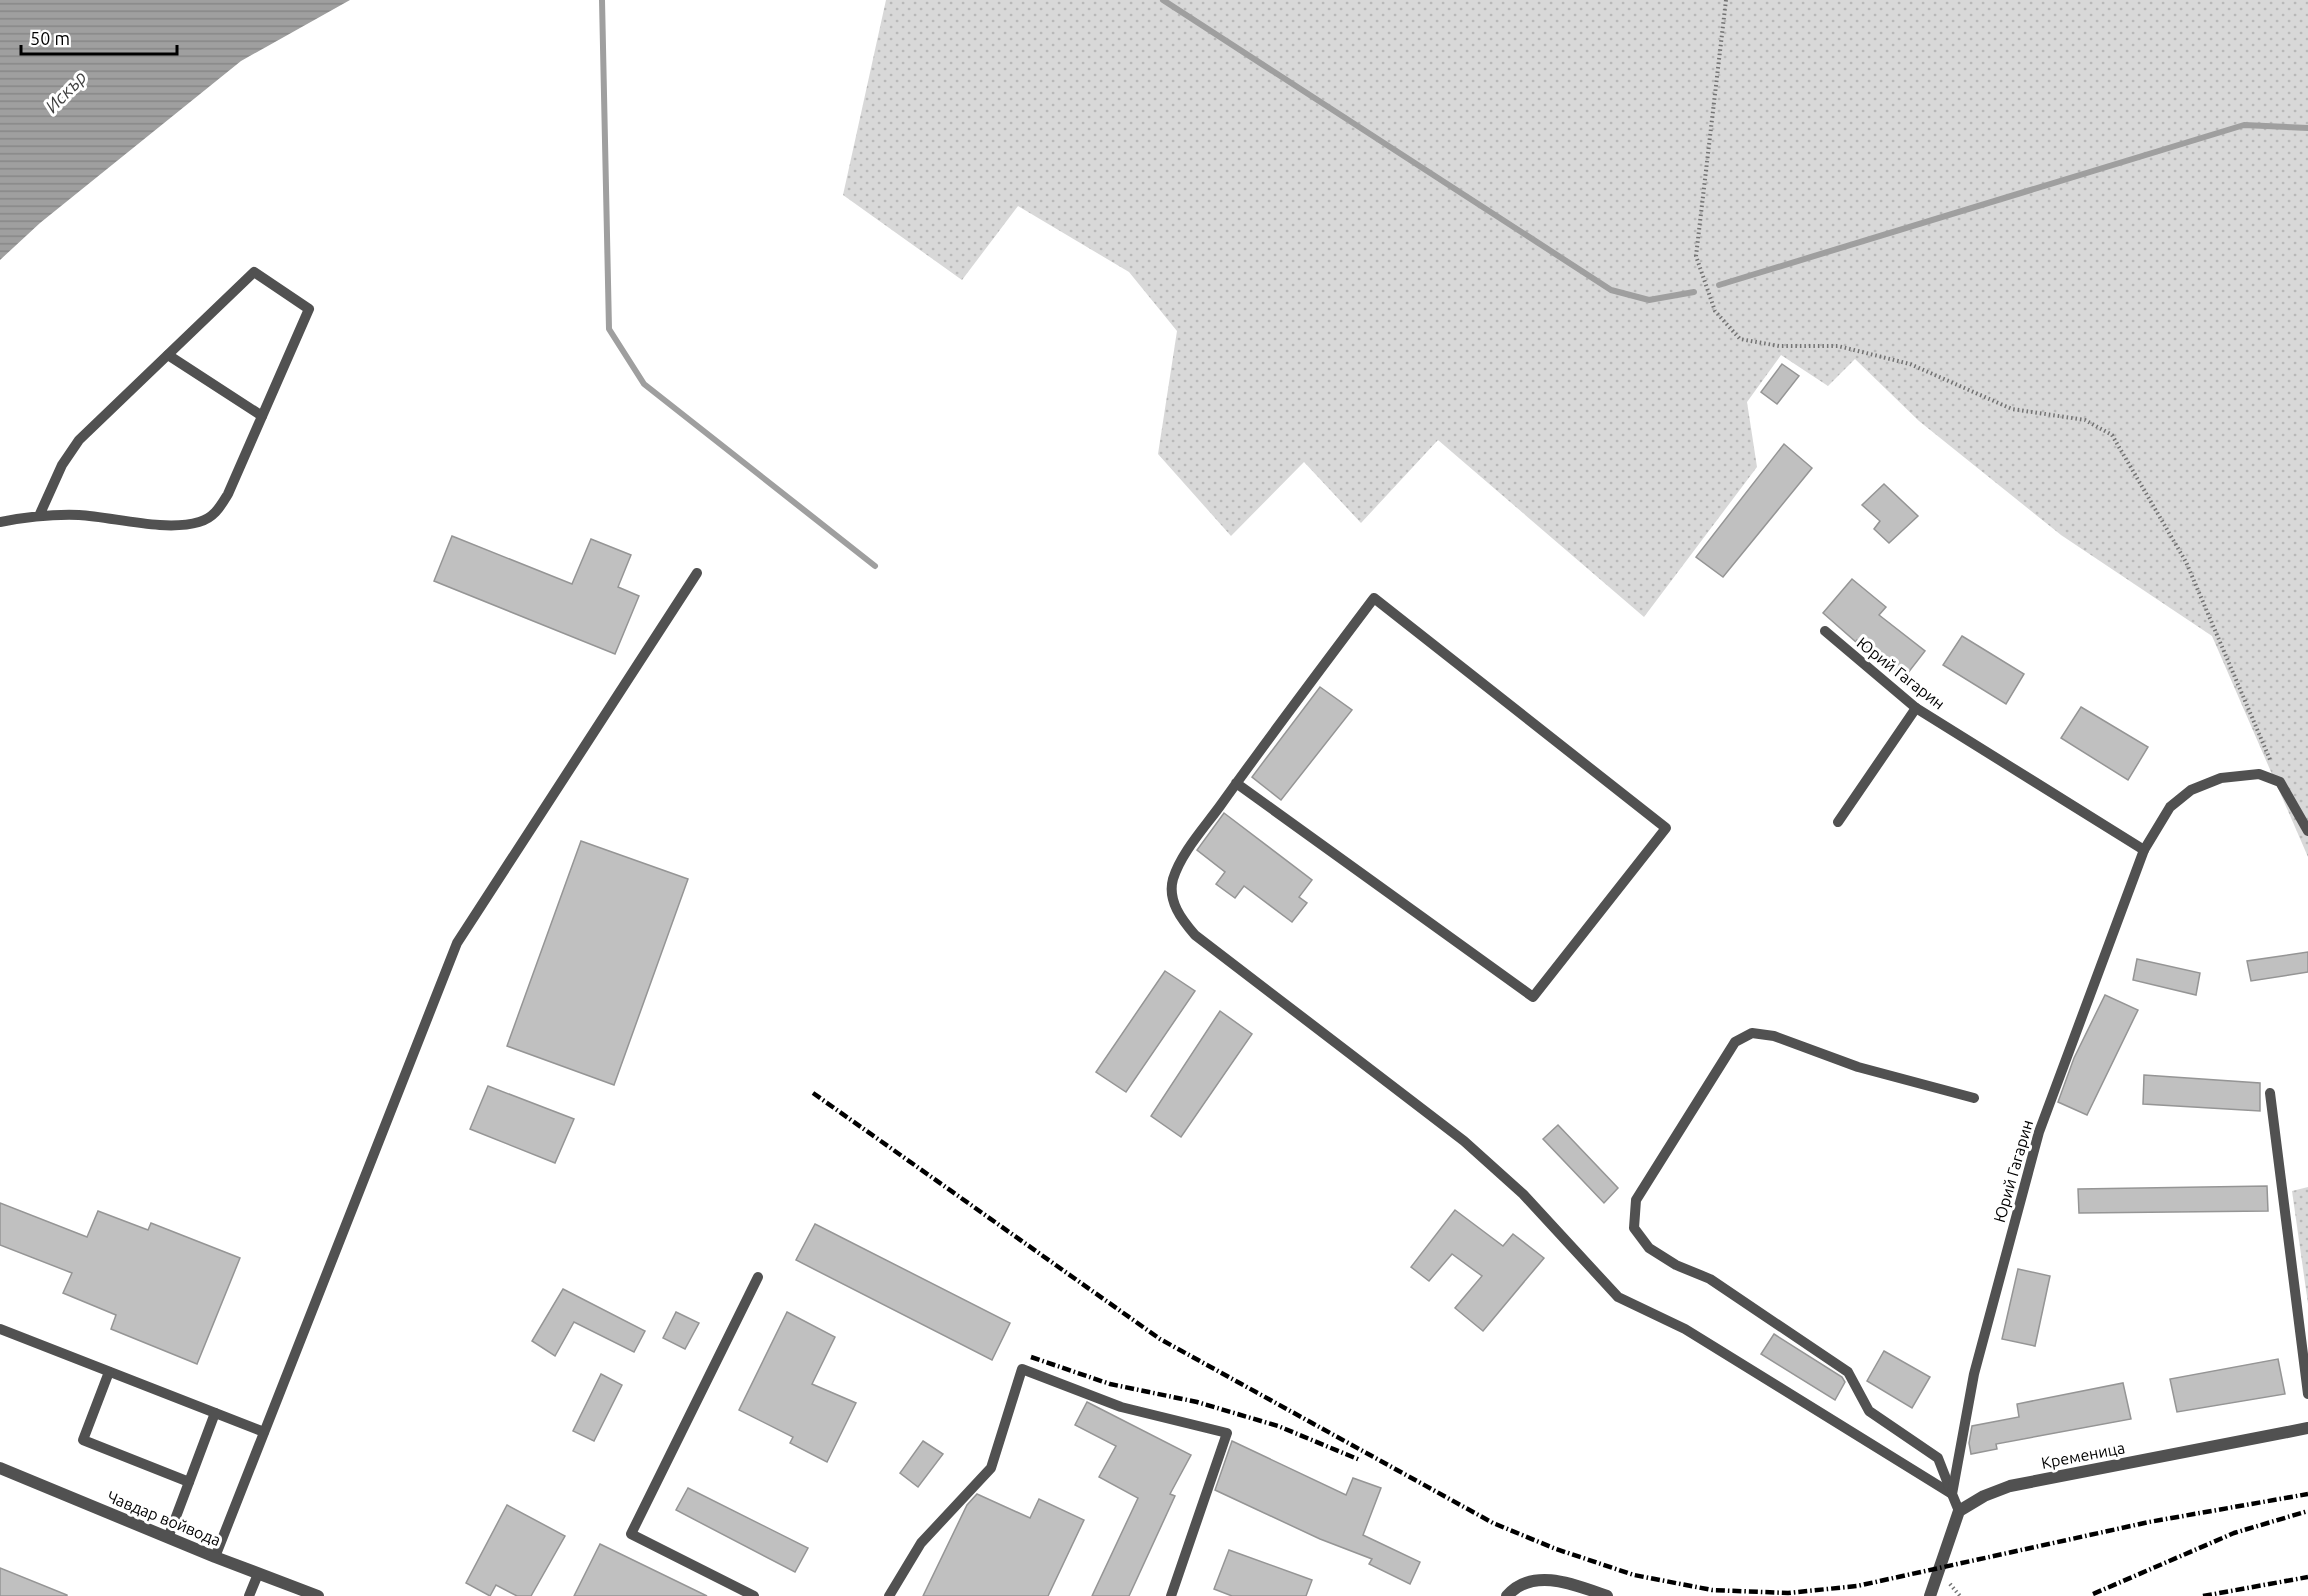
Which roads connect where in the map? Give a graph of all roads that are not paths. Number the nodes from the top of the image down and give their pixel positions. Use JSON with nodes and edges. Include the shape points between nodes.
{"nodes":[{"id":1,"x":168,"y":355,"type":"junction"},
{"id":2,"x":262,"y":416,"type":"junction"},
{"id":3,"x":39,"y":516,"type":"junction"},
{"id":4,"x":0,"y":522,"type":"edge"},
{"id":5,"x":696,"y":573,"type":"dead end"},
{"id":6,"x":1825,"y":631,"type":"dead end"},
{"id":7,"x":1916,"y":708,"type":"junction"},
{"id":8,"x":1236,"y":783,"type":"junction"},
{"id":9,"x":1838,"y":822,"type":"dead end"},
{"id":10,"x":2308,"y":831,"type":"edge"},
{"id":11,"x":2145,"y":850,"type":"junction"},
{"id":12,"x":2270,"y":1093,"type":"dead end"},
{"id":13,"x":1974,"y":1098,"type":"dead end"},
{"id":14,"x":758,"y":1277,"type":"dead end"},
{"id":15,"x":0,"y":1329,"type":"edge"},
{"id":16,"x":109,"y":1372,"type":"junction"},
{"id":17,"x":2308,"y":1394,"type":"edge"},
{"id":18,"x":215,"y":1413,"type":"junction"},
{"id":19,"x":2308,"y":1428,"type":"edge"},
{"id":20,"x":264,"y":1432,"type":"junction"},
{"id":21,"x":0,"y":1468,"type":"edge"},
{"id":22,"x":189,"y":1482,"type":"junction"},
{"id":23,"x":1952,"y":1494,"type":"junction"},
{"id":24,"x":1959,"y":1511,"type":"junction"},
{"id":25,"x":168,"y":1538,"type":"junction"},
{"id":26,"x":215,"y":1557,"type":"junction"},
{"id":27,"x":258,"y":1574,"type":"junction"},
{"id":28,"x":249,"y":1596,"type":"edge"},
{"id":29,"x":318,"y":1596,"type":"edge"},
{"id":30,"x":754,"y":1596,"type":"edge"},
{"id":31,"x":889,"y":1596,"type":"edge"},
{"id":32,"x":1171,"y":1596,"type":"edge"},
{"id":33,"x":1507,"y":1596,"type":"edge"},
{"id":34,"x":1607,"y":1596,"type":"edge"},
{"id":35,"x":1930,"y":1596,"type":"edge"}],
"edges":[{"from":1,"to":2,"type":"lane"},
{"from":1,"to":2,"type":"lane","via":[[254,272],[309,309]]},
{"from":1,"to":3,"type":"lane","via":[[80,440],[62,465]]},
{"from":2,"to":3,"type":"lane","via":[[228,494],[215,514],[200,522],[180,525],[77,515]]},
{"from":3,"to":4,"type":"lane"},
{"from":5,"to":20,"type":"lane","via":[[457,944]]},
{"from":6,"to":7,"type":"lane","name":"Юрий Гагарин"},
{"from":7,"to":9,"type":"lane"},
{"from":7,"to":11,"type":"lane","name":"Юрий Гагарин"},
{"from":8,"to":8,"type":"lane","via":[[1374,598],[1666,828],[1533,997]]},
{"from":8,"to":23,"type":"lane","via":[[1183,858],[1173,880],[1179,915],[1196,935],[1464,1141],[1523,1194],[1618,1297],[1685,1329]]},
{"from":10,"to":11,"type":"lane","name":"Юрий Гагарин","via":[[2280,782],[2259,774],[2221,778],[2191,790],[2170,807]]},
{"from":11,"to":23,"type":"lane","name":"Юрий Гагарин","via":[[2039,1132],[1974,1374]]},
{"from":12,"to":17,"type":"lane"},
{"from":13,"to":23,"type":"lane","via":[[1858,1067],[1774,1036],[1752,1034],[1735,1042],[1636,1200],[1634,1228],[1649,1248],[1710,1279],[1848,1372],[1869,1411],[1938,1458]]},
{"from":14,"to":30,"type":"lane","via":[[630,1534]]},
{"from":15,"to":16,"type":"lane"},
{"from":16,"to":18,"type":"lane"},
{"from":16,"to":22,"type":"lane","via":[[83,1440]]},
{"from":18,"to":20,"type":"lane"},
{"from":18,"to":22,"type":"lane"},
{"from":19,"to":24,"type":"street","name":"Кременица","via":[[2010,1485]]},
{"from":20,"to":26,"type":"lane"},
{"from":21,"to":25,"type":"street","name":"Чавдар войвода"},
{"from":22,"to":25,"type":"lane"},
{"from":23,"to":24,"type":"lane"},
{"from":24,"to":35,"type":"street"},
{"from":25,"to":26,"type":"street","name":"Чавдар войвода"},
{"from":26,"to":27,"type":"street","name":"Чавдар войвода"},
{"from":27,"to":28,"type":"lane"},
{"from":27,"to":29,"type":"street","name":"Чавдар войвода"},
{"from":31,"to":32,"type":"lane","via":[[921,1543],[991,1468],[1022,1369],[1121,1407],[1227,1433]]},
{"from":33,"to":34,"type":"street","via":[[1527,1581],[1548,1580]]}]}
